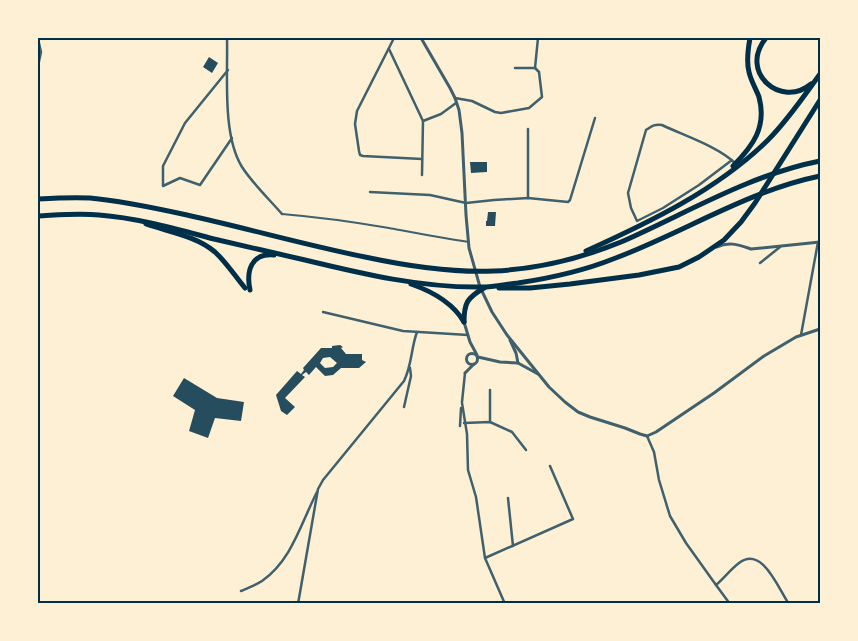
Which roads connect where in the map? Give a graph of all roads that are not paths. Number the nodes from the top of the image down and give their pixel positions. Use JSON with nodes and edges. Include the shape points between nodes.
{"nodes":[{"id":1,"x":227,"y":38,"type":"edge"},
{"id":2,"x":394,"y":38,"type":"edge"},
{"id":3,"x":421,"y":38,"type":"edge"},
{"id":4,"x":538,"y":38,"type":"edge"},
{"id":5,"x":750,"y":38,"type":"edge"},
{"id":6,"x":766,"y":38,"type":"edge"},
{"id":7,"x":38,"y":39,"type":"edge"},
{"id":8,"x":389,"y":48,"type":"junction"},
{"id":9,"x":38,"y":66,"type":"edge"},
{"id":10,"x":515,"y":68,"type":"dead end"},
{"id":11,"x":535,"y":68,"type":"junction"},
{"id":12,"x":228,"y":70,"type":"junction"},
{"id":13,"x":820,"y":73,"type":"edge"},
{"id":14,"x":455,"y":98,"type":"junction"},
{"id":15,"x":820,"y":100,"type":"edge"},
{"id":16,"x":457,"y":102,"type":"junction"},
{"id":17,"x":594,"y":118,"type":"dead end"},
{"id":18,"x":422,"y":121,"type":"junction"},
{"id":19,"x":528,"y":129,"type":"dead end"},
{"id":20,"x":232,"y":138,"type":"junction"},
{"id":21,"x":422,"y":159,"type":"junction"},
{"id":22,"x":820,"y":161,"type":"edge"},
{"id":23,"x":734,"y":162,"type":"junction"},
{"id":24,"x":422,"y":175,"type":"dead end"},
{"id":25,"x":820,"y":176,"type":"edge"},
{"id":26,"x":706,"y":188,"type":"junction"},
{"id":27,"x":370,"y":192,"type":"dead end"},
{"id":28,"x":528,"y":198,"type":"junction"},
{"id":29,"x":38,"y":199,"type":"edge"},
{"id":30,"x":466,"y":203,"type":"junction"},
{"id":31,"x":282,"y":214,"type":"joint"},
{"id":32,"x":38,"y":216,"type":"edge"},
{"id":33,"x":134,"y":220,"type":"junction"},
{"id":34,"x":468,"y":242,"type":"junction"},
{"id":35,"x":819,"y":242,"type":"edge"},
{"id":36,"x":782,"y":246,"type":"junction"},
{"id":37,"x":708,"y":252,"type":"junction"},
{"id":38,"x":295,"y":258,"type":"junction"},
{"id":39,"x":566,"y":260,"type":"junction"},
{"id":40,"x":760,"y":263,"type":"dead end"},
{"id":41,"x":391,"y":278,"type":"junction"},
{"id":42,"x":484,"y":288,"type":"junction"},
{"id":43,"x":323,"y":312,"type":"dead end"},
{"id":44,"x":464,"y":322,"type":"junction"},
{"id":45,"x":820,"y":329,"type":"edge"},
{"id":46,"x":417,"y":332,"type":"junction"},
{"id":47,"x":507,"y":334,"type":"junction"},
{"id":48,"x":468,"y":335,"type":"junction"},
{"id":49,"x":801,"y":335,"type":"junction"},
{"id":50,"x":470,"y":342,"type":"junction"},
{"id":51,"x":468,"y":355,"type":"junction"},
{"id":52,"x":477,"y":356,"type":"junction"},
{"id":53,"x":490,"y":360,"type":"junction"},
{"id":54,"x":468,"y":362,"type":"junction"},
{"id":55,"x":475,"y":363,"type":"junction"},
{"id":56,"x":518,"y":363,"type":"junction"},
{"id":57,"x":410,"y":364,"type":"junction"},
{"id":58,"x":465,"y":374,"type":"junction"},
{"id":59,"x":539,"y":374,"type":"junction"},
{"id":60,"x":490,"y":390,"type":"dead end"},
{"id":61,"x":462,"y":402,"type":"junction"},
{"id":62,"x":404,"y":408,"type":"dead end"},
{"id":63,"x":490,"y":422,"type":"junction"},
{"id":64,"x":464,"y":423,"type":"junction"},
{"id":65,"x":460,"y":426,"type":"dead end"},
{"id":66,"x":648,"y":436,"type":"junction"},
{"id":67,"x":526,"y":450,"type":"dead end"},
{"id":68,"x":550,"y":466,"type":"dead end"},
{"id":69,"x":318,"y":489,"type":"junction"},
{"id":70,"x":508,"y":498,"type":"dead end"},
{"id":71,"x":513,"y":546,"type":"junction"},
{"id":72,"x":484,"y":558,"type":"junction"},
{"id":73,"x":716,"y":585,"type":"junction"},
{"id":74,"x":241,"y":591,"type":"dead end"},
{"id":75,"x":298,"y":604,"type":"edge"},
{"id":76,"x":505,"y":604,"type":"edge"},
{"id":77,"x":730,"y":604,"type":"edge"},
{"id":78,"x":788,"y":604,"type":"edge"}],
"edges":[{"from":1,"to":12,"type":"street"},
{"from":2,"to":8,"type":"street"},
{"from":3,"to":14,"type":"street"},
{"from":4,"to":11,"type":"street"},
{"from":5,"to":23,"type":"highway","via":[[749,73],[761,108],[761,120],[754,141]]},
{"from":6,"to":13,"type":"highway","via":[[757,53],[757,64],[769,85],[781,91],[797,91],[808,86]]},
{"from":7,"to":9,"type":"street","via":[[41,52]]},
{"from":8,"to":18,"type":"street"},
{"from":8,"to":21,"type":"street","via":[[357,111],[355,124],[360,155]]},
{"from":10,"to":11,"type":"street"},
{"from":11,"to":14,"type":"street","via":[[539,72],[542,97],[529,108],[495,112],[472,101]]},
{"from":12,"to":20,"type":"street"},
{"from":12,"to":20,"type":"street","via":[[185,123],[163,166],[163,186],[180,178],[200,185]]},
{"from":13,"to":26,"type":"highway","via":[[768,140]]},
{"from":14,"to":16,"type":"street"},
{"from":15,"to":37,"type":"highway","via":[[747,213],[724,240]]},
{"from":16,"to":18,"type":"street"},
{"from":16,"to":30,"type":"street","via":[[462,125]]},
{"from":17,"to":28,"type":"street","via":[[570,200]]},
{"from":18,"to":21,"type":"street"},
{"from":19,"to":28,"type":"street"},
{"from":20,"to":31,"type":"street","via":[[241,165]]},
{"from":21,"to":24,"type":"street"},
{"from":22,"to":39,"type":"highway","via":[[758,180],[620,242]]},
{"from":23,"to":23,"type":"street","via":[[663,208],[637,221],[628,193],[646,130],[652,126],[662,126],[721,151]]},
{"from":23,"to":26,"type":"highway"},
{"from":25,"to":42,"type":"highway","via":[[771,190],[604,263],[562,275]]},
{"from":26,"to":39,"type":"highway","via":[[646,223]]},
{"from":27,"to":30,"type":"street","via":[[430,195]]},
{"from":28,"to":30,"type":"street"},
{"from":29,"to":39,"type":"highway","via":[[88,198],[135,204],[347,254],[438,269],[495,271]]},
{"from":30,"to":34,"type":"street"},
{"from":31,"to":34,"type":"street","via":[[322,217]]},
{"from":32,"to":33,"type":"highway","via":[[89,214]]},
{"from":33,"to":38,"type":"highway"},
{"from":33,"to":38,"type":"highway","via":[[188,237],[210,248],[248,289],[248,276],[257,259],[269,255]]},
{"from":34,"to":47,"type":"street","via":[[488,306]]},
{"from":35,"to":36,"type":"street"},
{"from":35,"to":49,"type":"street"},
{"from":36,"to":37,"type":"street","via":[[752,249],[728,243]]},
{"from":36,"to":40,"type":"street"},
{"from":37,"to":42,"type":"highway","via":[[679,267],[639,275],[530,288]]},
{"from":38,"to":41,"type":"highway"},
{"from":41,"to":42,"type":"highway"},
{"from":41,"to":44,"type":"highway","via":[[434,294],[456,311]]},
{"from":42,"to":44,"type":"highway","via":[[466,303]]},
{"from":43,"to":46,"type":"street"},
{"from":44,"to":48,"type":"street"},
{"from":45,"to":49,"type":"street"},
{"from":46,"to":48,"type":"street"},
{"from":46,"to":57,"type":"street"},
{"from":47,"to":56,"type":"street"},
{"from":47,"to":59,"type":"street"},
{"from":48,"to":50,"type":"street"},
{"from":49,"to":66,"type":"street","via":[[764,356]]},
{"from":50,"to":51,"type":"street"},
{"from":50,"to":52,"type":"street"},
{"from":51,"to":52,"type":"street"},
{"from":51,"to":54,"type":"street"},
{"from":52,"to":53,"type":"street"},
{"from":52,"to":55,"type":"street"},
{"from":53,"to":55,"type":"street"},
{"from":53,"to":56,"type":"street"},
{"from":54,"to":55,"type":"street"},
{"from":54,"to":58,"type":"street"},
{"from":55,"to":58,"type":"street"},
{"from":56,"to":59,"type":"street"},
{"from":57,"to":62,"type":"street","via":[[411,376]]},
{"from":57,"to":69,"type":"street","via":[[404,381]]},
{"from":58,"to":61,"type":"street"},
{"from":59,"to":66,"type":"street","via":[[549,388],[578,412]]},
{"from":60,"to":63,"type":"street"},
{"from":61,"to":64,"type":"street"},
{"from":61,"to":65,"type":"street"},
{"from":63,"to":64,"type":"street"},
{"from":63,"to":67,"type":"street","via":[[512,432]]},
{"from":64,"to":72,"type":"street","via":[[468,470],[476,497]]},
{"from":66,"to":73,"type":"street","via":[[670,516]]},
{"from":68,"to":71,"type":"street","via":[[573,518]]},
{"from":69,"to":74,"type":"street","via":[[293,544],[279,565],[261,581]]},
{"from":69,"to":75,"type":"street"},
{"from":70,"to":71,"type":"street"},
{"from":71,"to":72,"type":"street"},
{"from":72,"to":76,"type":"street"},
{"from":73,"to":77,"type":"street"},
{"from":73,"to":78,"type":"street","via":[[739,563],[748,558],[758,560],[768,569]]}]}
